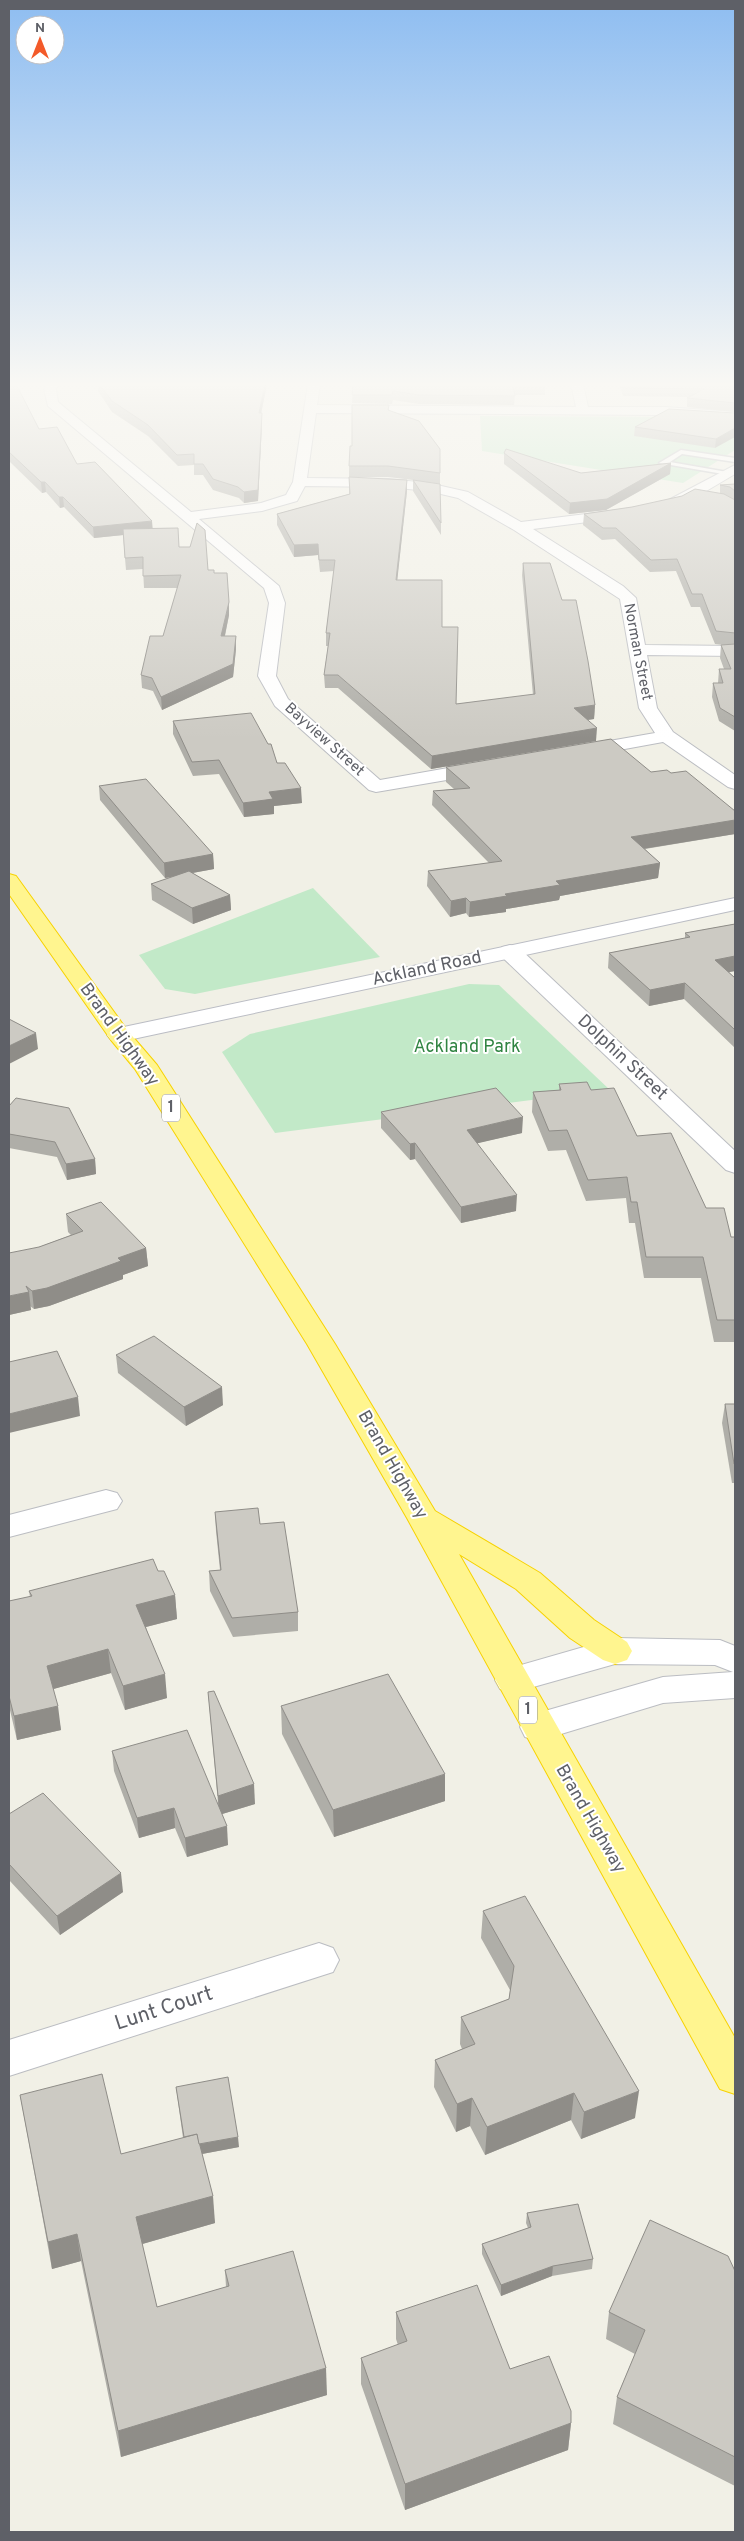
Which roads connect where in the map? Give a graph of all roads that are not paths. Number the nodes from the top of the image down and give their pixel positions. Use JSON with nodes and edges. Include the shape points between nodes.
{"nodes":[{"id":1,"x":173,"y":503,"type":"edge"},
{"id":2,"x":276,"y":503,"type":"edge"},
{"id":3,"x":477,"y":503,"type":"edge"},
{"id":4,"x":677,"y":503,"type":"edge"},
{"id":5,"x":649,"y":509,"type":"edge"},
{"id":6,"x":631,"y":513,"type":"edge"},
{"id":7,"x":189,"y":516,"type":"junction"},
{"id":8,"x":519,"y":526,"type":"junction"},
{"id":9,"x":638,"y":650,"type":"junction"},
{"id":10,"x":735,"y":651,"type":"edge"},
{"id":11,"x":666,"y":736,"type":"junction"},
{"id":12,"x":563,"y":754,"type":"edge"},
{"id":13,"x":494,"y":766,"type":"edge"},
{"id":14,"x":735,"y":783,"type":"edge"},
{"id":15,"x":9,"y":880,"type":"edge"},
{"id":16,"x":735,"y":904,"type":"edge"},
{"id":17,"x":510,"y":952,"type":"junction"},
{"id":18,"x":119,"y":1035,"type":"junction"},
{"id":19,"x":735,"y":1164,"type":"edge"},
{"id":20,"x":106,"y":1501,"type":"dead end"},
{"id":21,"x":423,"y":1518,"type":"junction"},
{"id":22,"x":9,"y":1526,"type":"edge"},
{"id":23,"x":615,"y":1651,"type":"junction"},
{"id":24,"x":735,"y":1660,"type":"edge"},
{"id":25,"x":512,"y":1680,"type":"junction"},
{"id":26,"x":735,"y":1685,"type":"edge"},
{"id":27,"x":538,"y":1727,"type":"junction"},
{"id":28,"x":319,"y":1960,"type":"dead end"},
{"id":29,"x":9,"y":2058,"type":"edge"},
{"id":30,"x":735,"y":2076,"type":"edge"}],
"edges":[{"from":1,"to":7,"type":"street","name":"Bayview Street"},
{"from":2,"to":7,"type":"street"},
{"from":3,"to":8,"type":"street","name":"Norman Street"},
{"from":4,"to":5,"type":"street"},
{"from":6,"to":8,"type":"street"},
{"from":7,"to":13,"type":"street","name":"Bayview Street","via":[[271,586],[277,603],[267,676],[282,702],[376,786]]},
{"from":8,"to":9,"type":"street","name":"Norman Street","via":[[628,598]]},
{"from":9,"to":10,"type":"street"},
{"from":9,"to":11,"type":"street","name":"Norman Street","via":[[648,708]]},
{"from":11,"to":12,"type":"street"},
{"from":11,"to":14,"type":"street","name":"Norman Street"},
{"from":15,"to":18,"type":"highway","name":"Brand Highway","number":"1"},
{"from":16,"to":17,"type":"street","name":"Ackland Road"},
{"from":17,"to":18,"type":"street","name":"Ackland Road"},
{"from":17,"to":19,"type":"street","name":"Dolphin Street"},
{"from":18,"to":21,"type":"highway","name":"Brand Highway","number":"1","via":[[145,1065],[315,1336]]},
{"from":20,"to":22,"type":"street"},
{"from":21,"to":23,"type":"highway","via":[[528,1581],[582,1630]]},
{"from":21,"to":25,"type":"highway","name":"Brand Highway","number":"1"},
{"from":23,"to":24,"type":"street","via":[[720,1653]]},
{"from":23,"to":25,"type":"street"},
{"from":25,"to":27,"type":"highway","name":"Brand Highway","number":"1"},
{"from":26,"to":27,"type":"street","via":[[663,1690]]},
{"from":27,"to":30,"type":"highway","name":"Brand Highway","number":"1"},
{"from":28,"to":29,"type":"street","name":"Lunt Court"}]}
